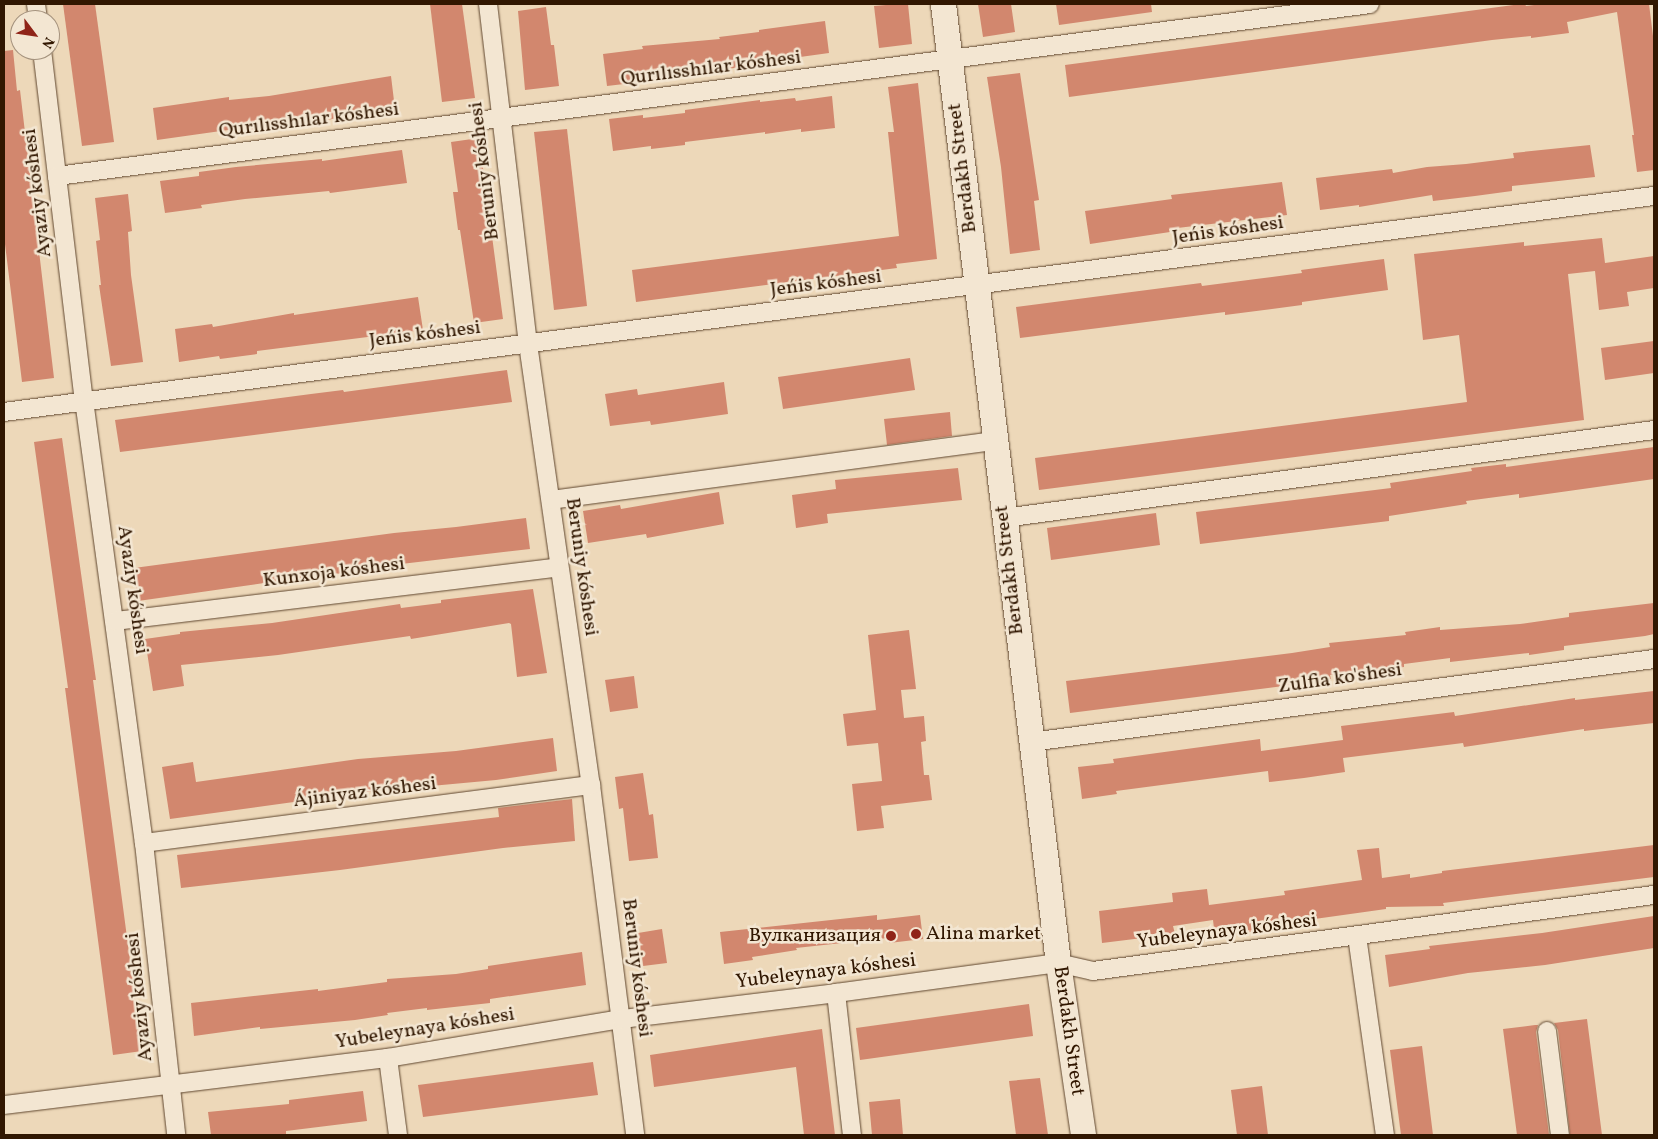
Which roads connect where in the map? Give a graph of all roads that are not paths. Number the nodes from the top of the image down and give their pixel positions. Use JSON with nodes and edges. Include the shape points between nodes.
{"nodes":[{"id":1,"x":488,"y":4,"type":"edge"},
{"id":2,"x":943,"y":4,"type":"edge"},
{"id":3,"x":1370,"y":4,"type":"edge"},
{"id":4,"x":950,"y":59,"type":"junction"},
{"id":5,"x":43,"y":60,"type":"edge"},
{"id":6,"x":500,"y":118,"type":"junction"},
{"id":7,"x":57,"y":176,"type":"junction"},
{"id":8,"x":1654,"y":196,"type":"edge"},
{"id":9,"x":976,"y":286,"type":"junction"},
{"id":10,"x":528,"y":344,"type":"junction"},
{"id":11,"x":84,"y":400,"type":"junction"},
{"id":12,"x":4,"y":412,"type":"edge"},
{"id":13,"x":1654,"y":430,"type":"edge"},
{"id":14,"x":995,"y":441,"type":"junction"},
{"id":15,"x":551,"y":500,"type":"junction"},
{"id":16,"x":1004,"y":518,"type":"junction"},
{"id":17,"x":559,"y":567,"type":"junction"},
{"id":18,"x":114,"y":621,"type":"junction"},
{"id":19,"x":1654,"y":659,"type":"edge"},
{"id":20,"x":1031,"y":742,"type":"junction"},
{"id":21,"x":591,"y":785,"type":"junction"},
{"id":22,"x":144,"y":843,"type":"junction"},
{"id":23,"x":1654,"y":895,"type":"edge"},
{"id":24,"x":1357,"y":936,"type":"junction"},
{"id":25,"x":1058,"y":963,"type":"junction"},
{"id":26,"x":836,"y":993,"type":"junction"},
{"id":27,"x":622,"y":1019,"type":"junction"},
{"id":28,"x":1547,"y":1031,"type":"dead end"},
{"id":29,"x":388,"y":1058,"type":"junction"},
{"id":30,"x":171,"y":1085,"type":"junction"},
{"id":31,"x":4,"y":1106,"type":"edge"},
{"id":32,"x":176,"y":1135,"type":"edge"},
{"id":33,"x":398,"y":1135,"type":"edge"},
{"id":34,"x":635,"y":1135,"type":"edge"},
{"id":35,"x":852,"y":1135,"type":"edge"},
{"id":36,"x":1083,"y":1135,"type":"edge"},
{"id":37,"x":1385,"y":1135,"type":"edge"},
{"id":38,"x":1560,"y":1135,"type":"edge"}],
"edges":[{"from":1,"to":6,"type":"street","name":"Beruniy kóshesi"},
{"from":2,"to":4,"type":"street","name":"Berdakh Street"},
{"from":3,"to":4,"type":"street","name":"Qurılısshılar kóshesi"},
{"from":4,"to":6,"type":"street","name":"Qurılısshılar kóshesi"},
{"from":4,"to":9,"type":"street","name":"Berdakh Street"},
{"from":5,"to":7,"type":"street","name":"Ayaziy kóshesi"},
{"from":6,"to":7,"type":"street","name":"Qurılısshılar kóshesi"},
{"from":6,"to":10,"type":"street","name":"Beruniy kóshesi"},
{"from":7,"to":11,"type":"street","name":"Ayaziy kóshesi"},
{"from":8,"to":9,"type":"street","name":"Jeńis kóshesi"},
{"from":9,"to":10,"type":"street","name":"Jeńis kóshesi"},
{"from":9,"to":14,"type":"street","name":"Berdakh Street"},
{"from":10,"to":11,"type":"street","name":"Jeńis kóshesi"},
{"from":10,"to":15,"type":"street","name":"Beruniy kóshesi"},
{"from":11,"to":12,"type":"street","name":"Jeńis kóshesi"},
{"from":11,"to":18,"type":"street","name":"Ayaziy kóshesi"},
{"from":13,"to":16,"type":"street"},
{"from":14,"to":15,"type":"street"},
{"from":14,"to":16,"type":"street","name":"Berdakh Street"},
{"from":15,"to":17,"type":"street","name":"Beruniy kóshesi"},
{"from":16,"to":20,"type":"street","name":"Berdakh Street"},
{"from":17,"to":18,"type":"street","name":"Kunxoja kóshesi"},
{"from":17,"to":21,"type":"street","name":"Beruniy kóshesi"},
{"from":18,"to":22,"type":"street","name":"Ayaziy kóshesi"},
{"from":19,"to":20,"type":"street","name":"Zulfia ko'shesi"},
{"from":20,"to":25,"type":"street","name":"Berdakh Street"},
{"from":21,"to":22,"type":"street","name":"Ájiniyaz kóshesi"},
{"from":21,"to":27,"type":"street","name":"Beruniy kóshesi"},
{"from":22,"to":30,"type":"street","name":"Ayaziy kóshesi"},
{"from":23,"to":24,"type":"street","name":"Yubeleynaya kóshesi"},
{"from":24,"to":25,"type":"street","name":"Yubeleynaya kóshesi","via":[[1092,971]]},
{"from":24,"to":37,"type":"street"},
{"from":25,"to":26,"type":"street","name":"Yubeleynaya kóshesi"},
{"from":25,"to":36,"type":"street","name":"Berdakh Street"},
{"from":26,"to":27,"type":"street","name":"Yubeleynaya kóshesi"},
{"from":26,"to":35,"type":"street"},
{"from":27,"to":29,"type":"street","name":"Yubeleynaya kóshesi"},
{"from":27,"to":34,"type":"street","name":"Beruniy kóshesi"},
{"from":28,"to":38,"type":"street"},
{"from":29,"to":30,"type":"street","name":"Yubeleynaya kóshesi"},
{"from":29,"to":33,"type":"street"},
{"from":30,"to":31,"type":"street","name":"Yubeleynaya kóshesi"},
{"from":30,"to":32,"type":"street","name":"Ayaziy kóshesi"}]}
